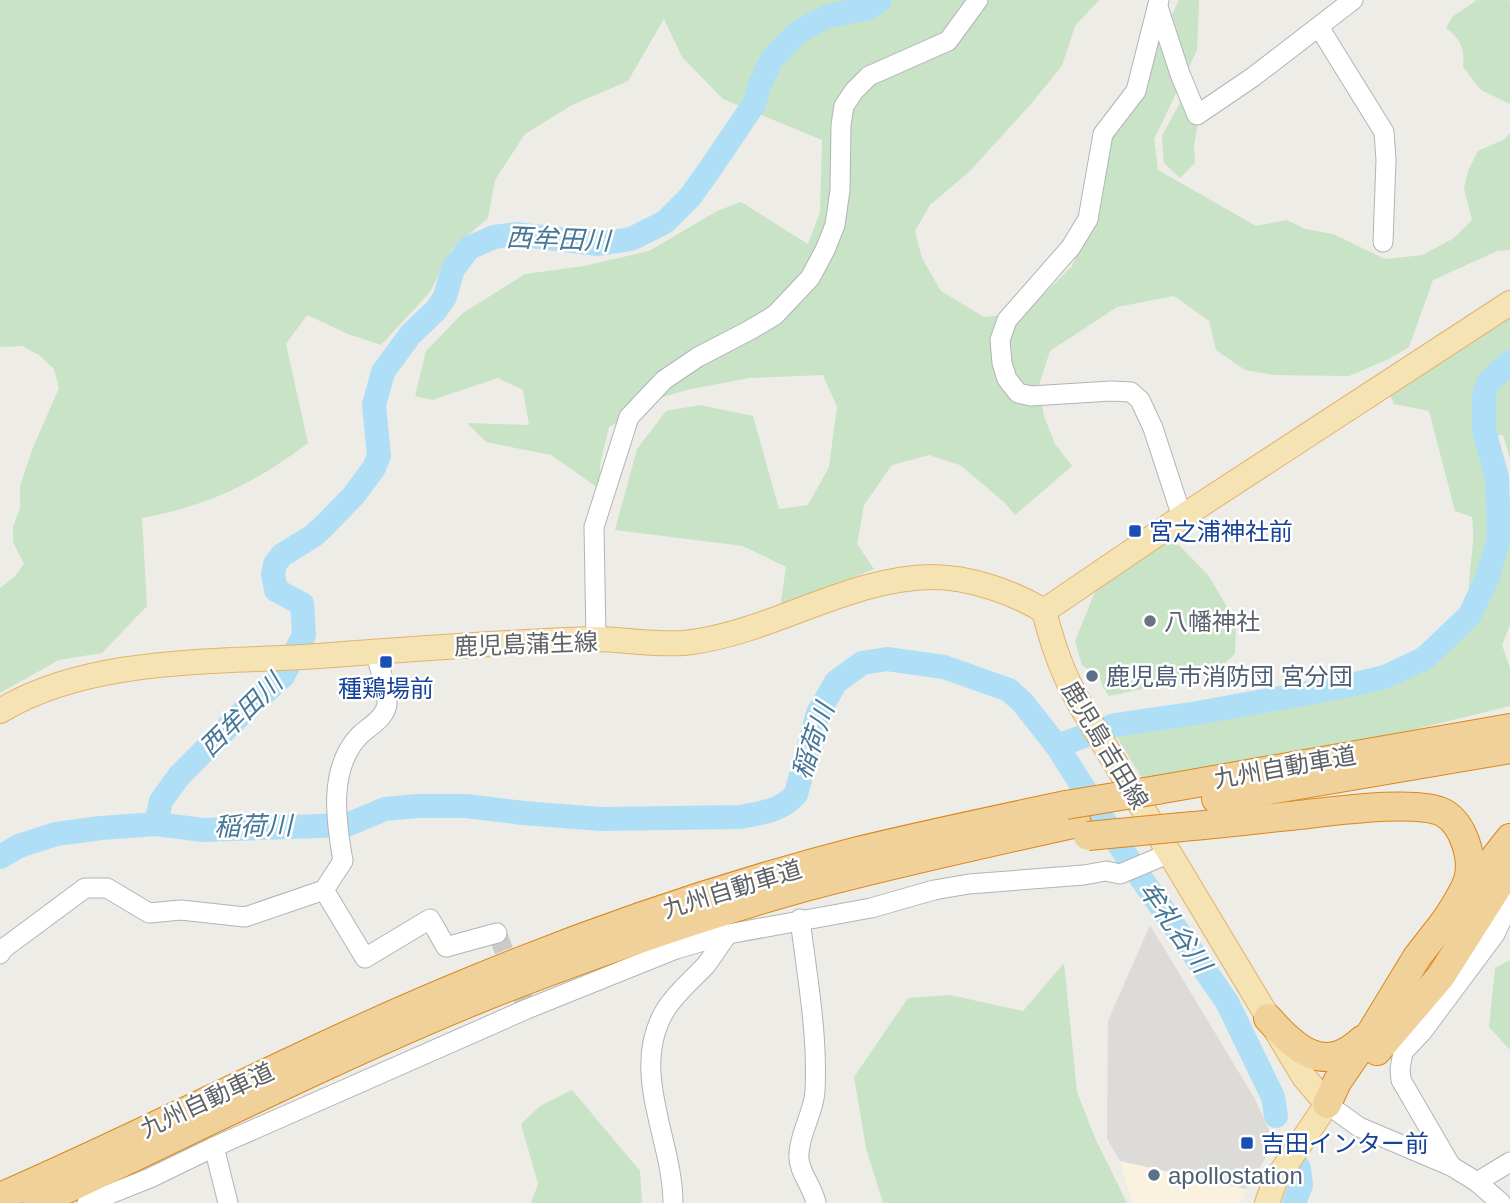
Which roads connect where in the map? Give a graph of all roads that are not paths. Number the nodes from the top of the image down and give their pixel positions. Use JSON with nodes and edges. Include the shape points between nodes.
{"nodes":[{"id":1,"x":978,"y":0,"type":"edge"},
{"id":2,"x":1353,"y":0,"type":"edge"},
{"id":3,"x":1159,"y":3,"type":"edge"},
{"id":4,"x":1319,"y":27,"type":"junction"},
{"id":5,"x":1383,"y":242,"type":"dead end"},
{"id":6,"x":1510,"y":303,"type":"edge"},
{"id":7,"x":1182,"y":517,"type":"junction"},
{"id":8,"x":1044,"y":611,"type":"junction"},
{"id":9,"x":596,"y":639,"type":"junction"},
{"id":10,"x":375,"y":652,"type":"junction"},
{"id":11,"x":0,"y":710,"type":"edge"},
{"id":12,"x":1510,"y":713,"type":"edge"},
{"id":13,"x":1510,"y":728,"type":"edge"},
{"id":14,"x":1510,"y":749,"type":"edge"},
{"id":15,"x":1332,"y":758,"type":"junction"},
{"id":16,"x":1168,"y":808,"type":"junction"},
{"id":17,"x":1077,"y":821,"type":"junction"},
{"id":18,"x":1510,"y":838,"type":"edge"},
{"id":19,"x":1170,"y":853,"type":"junction"},
{"id":20,"x":1508,"y":879,"type":"edge"},
{"id":21,"x":324,"y":890,"type":"junction"},
{"id":22,"x":800,"y":919,"type":"junction"},
{"id":23,"x":1444,"y":923,"type":"junction"},
{"id":24,"x":496,"y":933,"type":"dead end"},
{"id":25,"x":728,"y":934,"type":"junction"},
{"id":26,"x":0,"y":954,"type":"edge"},
{"id":27,"x":1268,"y":1018,"type":"junction"},
{"id":28,"x":1372,"y":1031,"type":"junction"},
{"id":29,"x":1327,"y":1104,"type":"junction"},
{"id":30,"x":214,"y":1147,"type":"junction"},
{"id":31,"x":1510,"y":1162,"type":"edge"},
{"id":32,"x":1451,"y":1166,"type":"junction"},
{"id":33,"x":1477,"y":1182,"type":"junction"},
{"id":34,"x":0,"y":1197,"type":"edge"},
{"id":35,"x":37,"y":1203,"type":"edge"},
{"id":36,"x":87,"y":1203,"type":"edge"},
{"id":37,"x":228,"y":1203,"type":"edge"},
{"id":38,"x":673,"y":1203,"type":"edge"},
{"id":39,"x":816,"y":1203,"type":"edge"},
{"id":40,"x":1267,"y":1203,"type":"edge"},
{"id":41,"x":1501,"y":1203,"type":"edge"}],
"edges":[{"from":1,"to":9,"type":"street","via":[[948,41],[869,76],[844,106],[835,225],[810,278],[775,315],[698,356],[664,380],[629,417],[594,527]]},
{"from":2,"to":4,"type":"street"},
{"from":3,"to":4,"type":"street","via":[[1197,115]]},
{"from":3,"to":7,"type":"street","via":[[1136,91],[1103,134],[1084,225],[1071,247],[1007,320],[1000,340],[1007,379],[1018,393],[1131,392],[1140,400]]},
{"from":4,"to":5,"type":"street","via":[[1384,132]]},
{"from":6,"to":7,"type":"main road"},
{"from":7,"to":8,"type":"main road"},
{"from":8,"to":9,"type":"main road","name":"鹿児島蒲生線","via":[[970,582],[905,578],[760,625],[685,643]]},
{"from":8,"to":19,"type":"main road","name":"鹿児島吉田線","via":[[1065,679]]},
{"from":9,"to":10,"type":"main road","name":"鹿児島蒲生線"},
{"from":10,"to":11,"type":"main road","name":"鹿児島蒲生線","via":[[208,662],[86,676],[38,690]]},
{"from":10,"to":21,"type":"street","via":[[387,702],[385,711],[349,750],[337,777],[343,861]]},
{"from":12,"to":15,"type":"highway"},
{"from":13,"to":15,"type":"highway","name":"九州自動車道"},
{"from":14,"to":16,"type":"highway","name":"九州自動車道"},
{"from":15,"to":16,"type":"highway","name":"九州自動車道"},
{"from":16,"to":17,"type":"highway","bridge":true},
{"from":16,"to":17,"type":"highway","name":"九州自動車道","bridge":true},
{"from":16,"to":23,"type":"highway","via":[[1415,807],[1444,813],[1460,830],[1469,862],[1468,880]]},
{"from":17,"to":34,"type":"highway","name":"九州自動車道","via":[[853,853],[605,930],[479,978],[316,1049]]},
{"from":17,"to":35,"type":"highway","name":"九州自動車道","via":[[931,867],[849,876],[612,949],[487,996],[312,1073]]},
{"from":18,"to":23,"type":"highway"},
{"from":19,"to":22,"type":"street","via":[[1120,874],[1106,871],[969,884],[871,908]]},
{"from":19,"to":27,"type":"main road","name":"鹿児島吉田線"},
{"from":20,"to":29,"type":"highway","via":[[1441,976],[1347,1088]]},
{"from":20,"to":32,"type":"street","via":[[1495,934],[1403,1052],[1401,1080]]},
{"from":21,"to":24,"type":"street","via":[[365,958],[430,919],[446,947]]},
{"from":21,"to":26,"type":"street","via":[[245,918],[181,910],[149,913],[107,888],[85,888]]},
{"from":22,"to":25,"type":"street"},
{"from":22,"to":39,"type":"street","via":[[815,1094],[799,1153],[800,1167]]},
{"from":23,"to":28,"type":"highway","via":[[1417,957]]},
{"from":25,"to":30,"type":"street","via":[[676,948],[527,1009]]},
{"from":25,"to":38,"type":"street","via":[[666,1009],[651,1053],[652,1090]]},
{"from":27,"to":28,"type":"highway","via":[[1284,1037],[1322,1057],[1349,1052]]},
{"from":27,"to":29,"type":"main road","name":"鹿児島吉田線","via":[[1304,1077]]},
{"from":28,"to":29,"type":"highway"},
{"from":29,"to":32,"type":"street","via":[[1359,1127]]},
{"from":29,"to":40,"type":"main road","via":[[1275,1181]]},
{"from":30,"to":36,"type":"street"},
{"from":30,"to":37,"type":"street"},
{"from":31,"to":33,"type":"street"},
{"from":32,"to":33,"type":"street"},
{"from":33,"to":41,"type":"street"}]}
